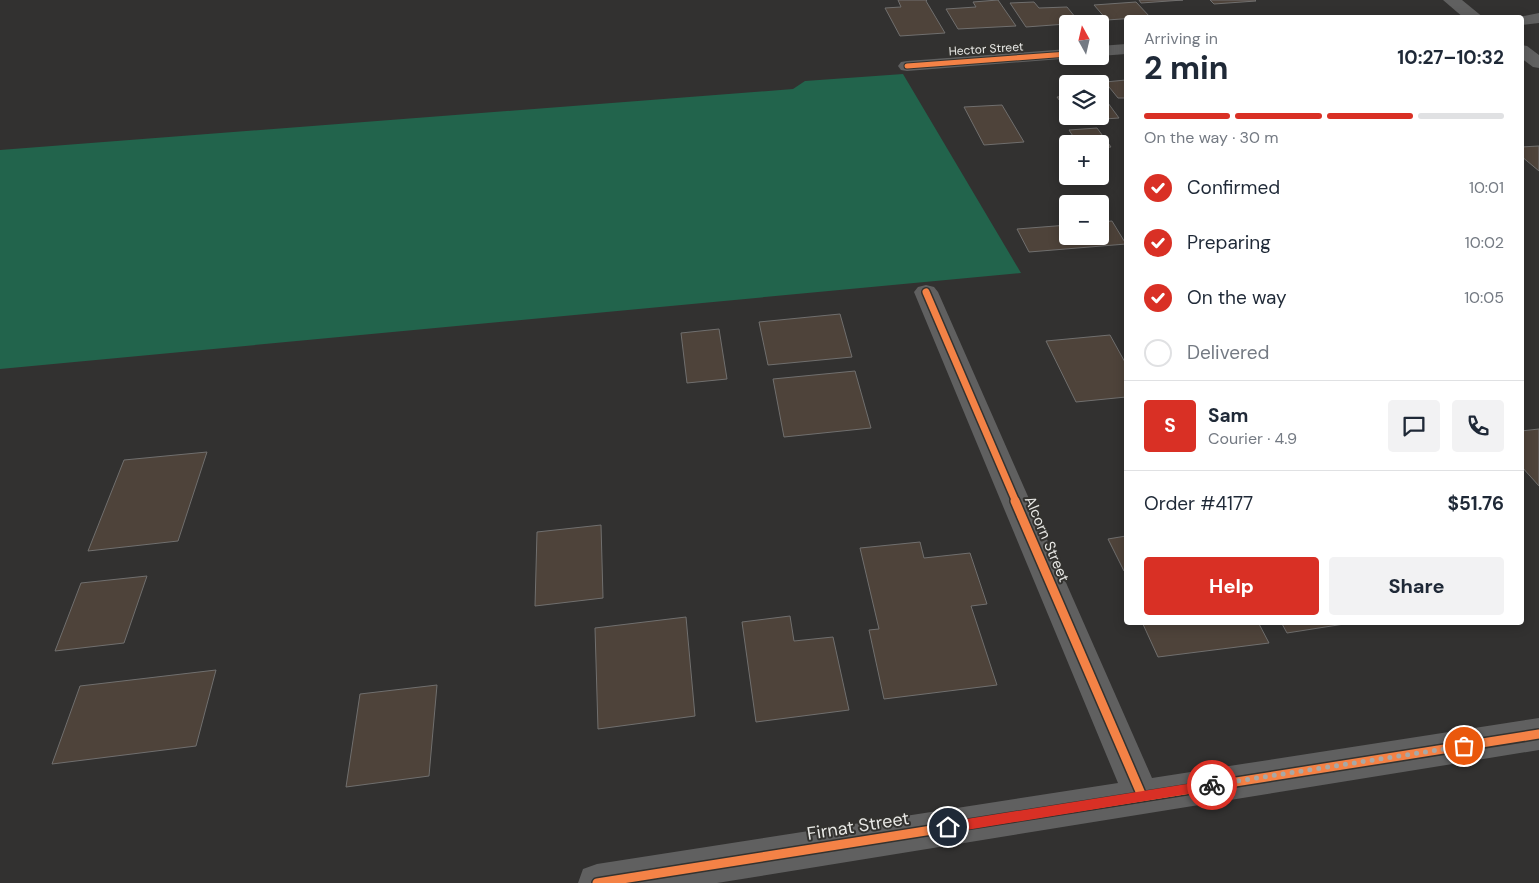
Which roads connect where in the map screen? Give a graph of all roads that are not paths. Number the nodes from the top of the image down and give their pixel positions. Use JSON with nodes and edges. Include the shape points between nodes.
{"nodes":[{"id":1,"x":1451,"y":0,"type":"edge"},
{"id":2,"x":1472,"y":15,"type":"edge"},
{"id":3,"x":1539,"y":18,"type":"edge"},
{"id":4,"x":1524,"y":20,"type":"edge"},
{"id":5,"x":1124,"y":49,"type":"edge"},
{"id":6,"x":1109,"y":50,"type":"edge"},
{"id":7,"x":1524,"y":52,"type":"edge"},
{"id":8,"x":1059,"y":55,"type":"edge"},
{"id":9,"x":1539,"y":63,"type":"edge"},
{"id":10,"x":907,"y":66,"type":"dead end"},
{"id":11,"x":926,"y":292,"type":"dead end"},
{"id":12,"x":1539,"y":734,"type":"edge"},
{"id":13,"x":1142,"y":796,"type":"junction"},
{"id":14,"x":597,"y":883,"type":"edge"}],
"edges":[{"from":1,"to":2,"type":"street"},
{"from":3,"to":4,"type":"street"},
{"from":5,"to":6,"type":"street"},
{"from":7,"to":9,"type":"street"},
{"from":8,"to":10,"type":"street","name":"Hector Street"},
{"from":11,"to":13,"type":"street","name":"Alcorn Street"},
{"from":12,"to":13,"type":"street","name":"Firnat Street"},
{"from":13,"to":14,"type":"street","name":"Firnat Street"}]}
